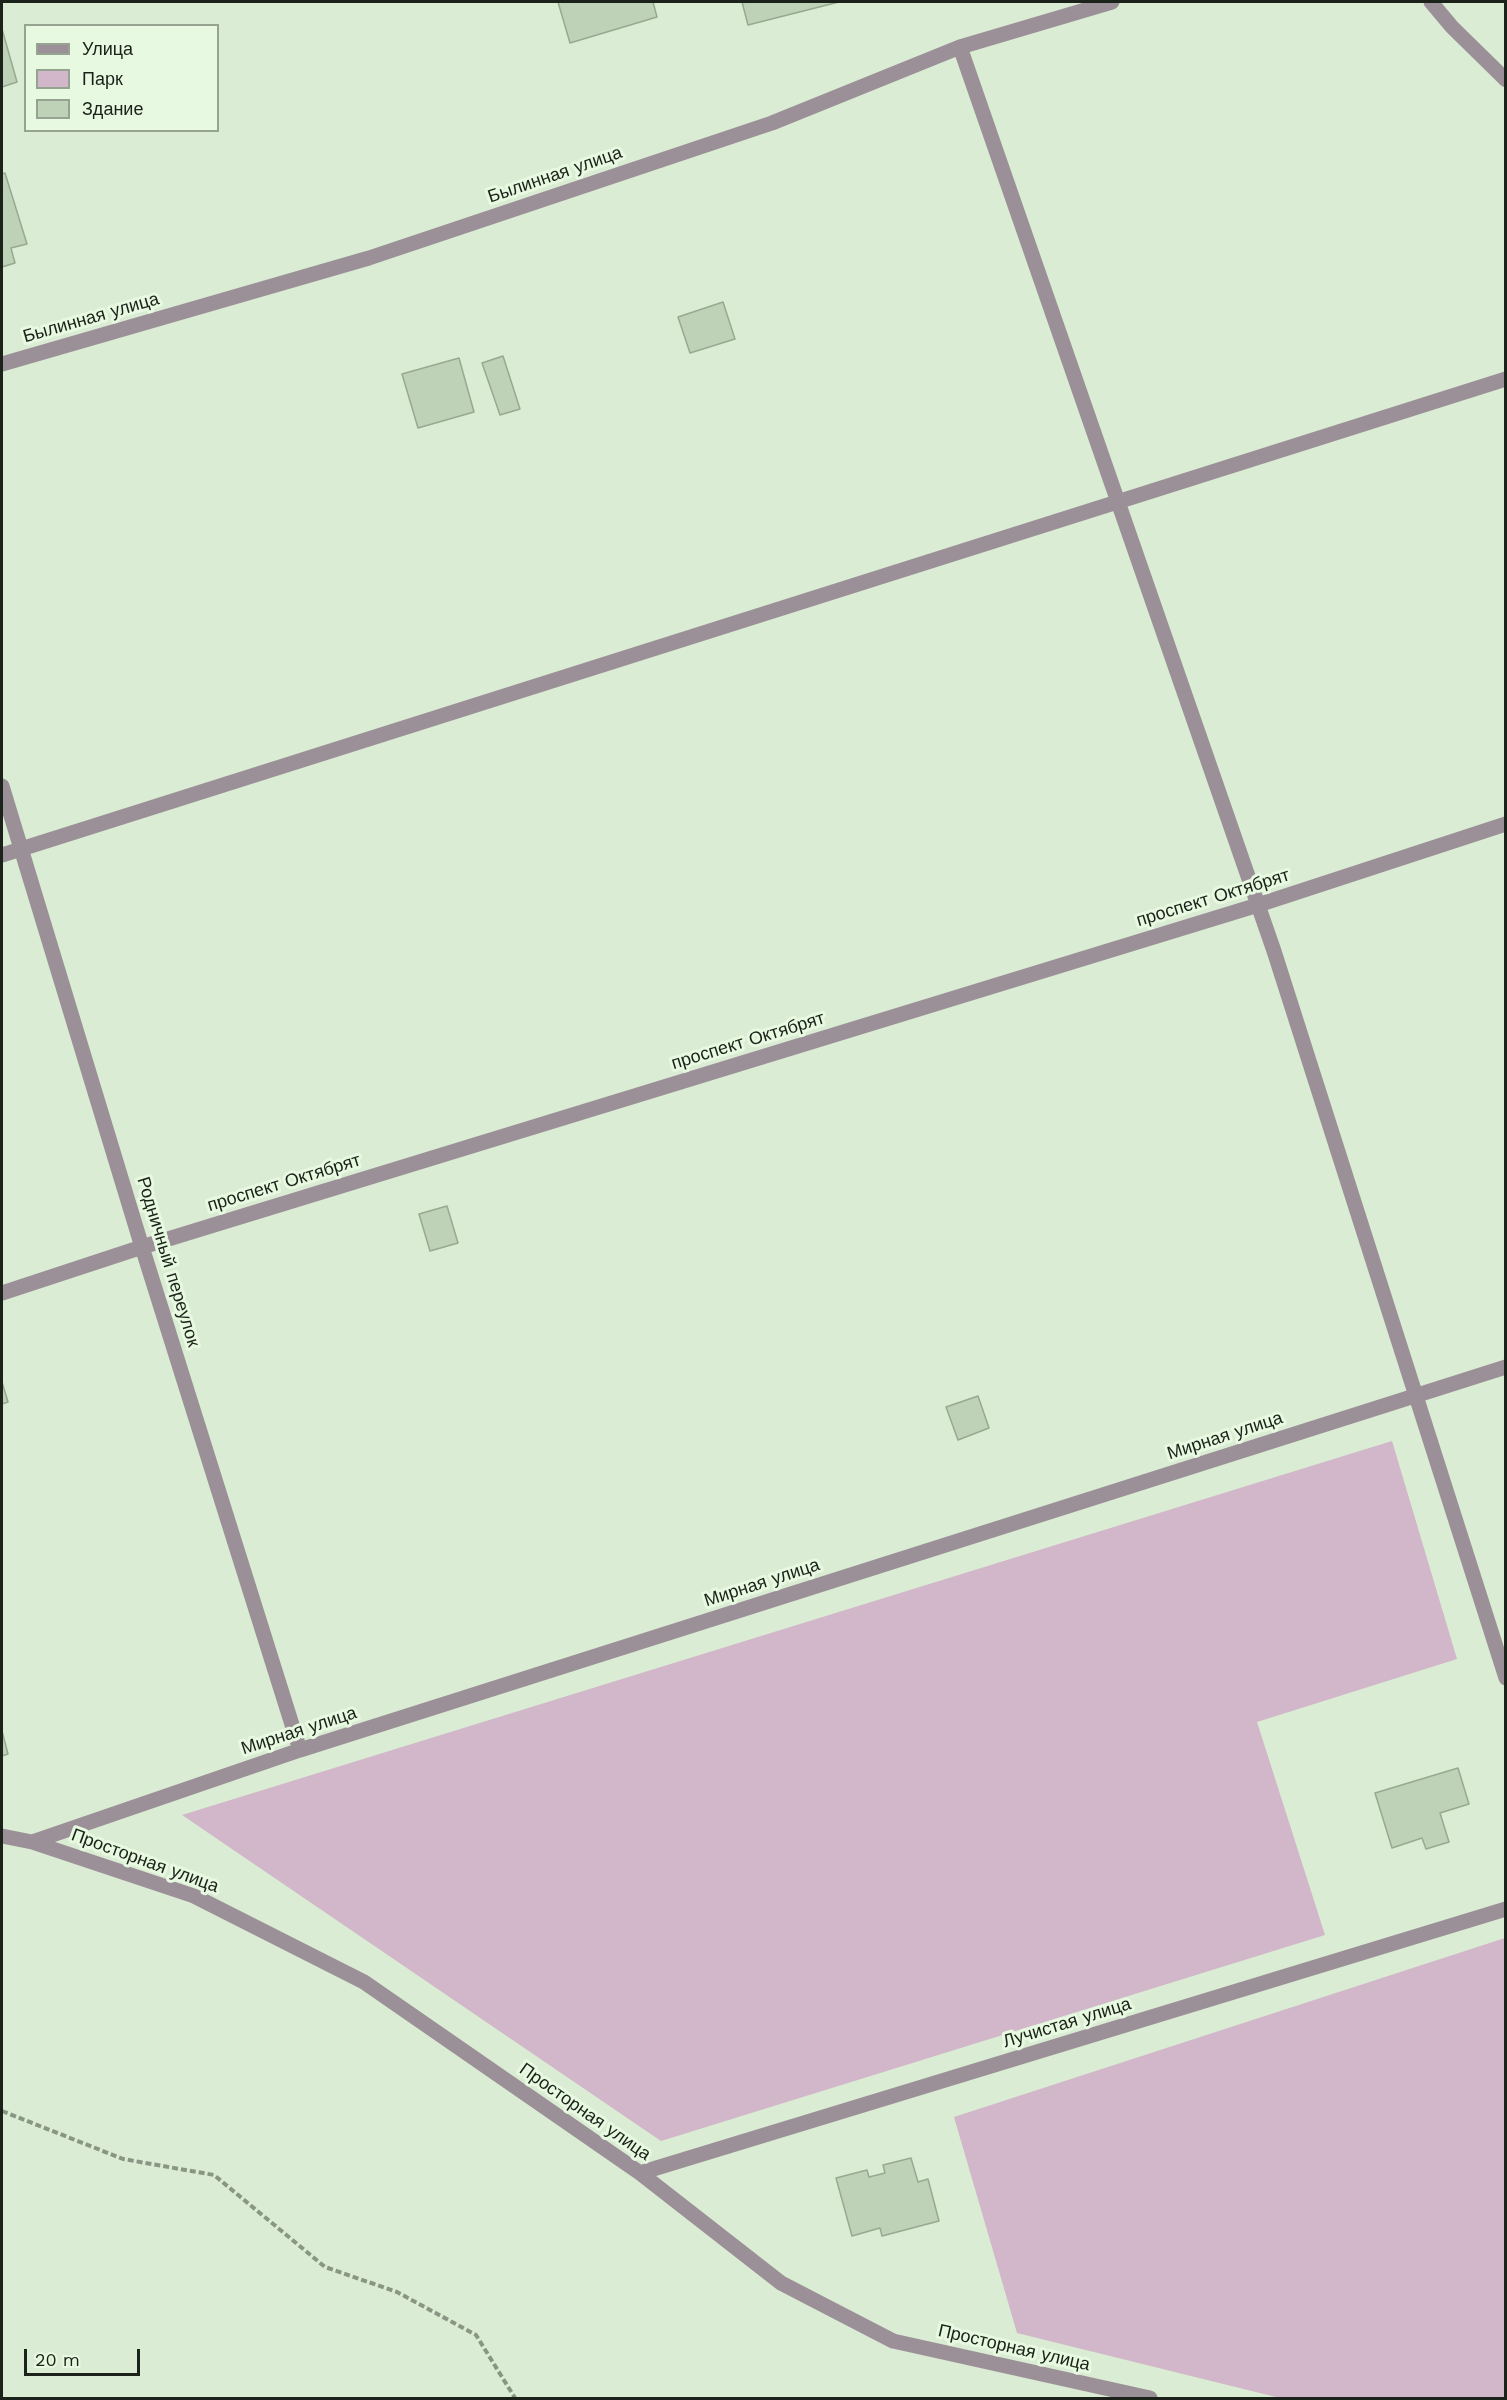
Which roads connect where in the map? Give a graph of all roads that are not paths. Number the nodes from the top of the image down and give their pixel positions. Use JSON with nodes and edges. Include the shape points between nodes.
{"nodes":[{"id":1,"x":1112,"y":2,"type":"edge"},
{"id":2,"x":1431,"y":2,"type":"edge"},
{"id":3,"x":960,"y":47,"type":"junction"},
{"id":4,"x":1506,"y":80,"type":"edge"},
{"id":5,"x":2,"y":364,"type":"edge"},
{"id":6,"x":1506,"y":379,"type":"edge"},
{"id":7,"x":1119,"y":503,"type":"junction"},
{"id":8,"x":2,"y":786,"type":"edge"},
{"id":9,"x":1506,"y":824,"type":"edge"},
{"id":10,"x":21,"y":848,"type":"junction"},
{"id":11,"x":2,"y":855,"type":"edge"},
{"id":12,"x":1258,"y":905,"type":"junction"},
{"id":13,"x":142,"y":1247,"type":"junction"},
{"id":14,"x":2,"y":1293,"type":"edge"},
{"id":15,"x":1506,"y":1367,"type":"edge"},
{"id":16,"x":1417,"y":1396,"type":"junction"},
{"id":17,"x":1506,"y":1678,"type":"edge"},
{"id":18,"x":300,"y":1750,"type":"junction"},
{"id":19,"x":2,"y":1836,"type":"edge"},
{"id":20,"x":32,"y":1842,"type":"junction"},
{"id":21,"x":1506,"y":1909,"type":"edge"},
{"id":22,"x":640,"y":2173,"type":"junction"},
{"id":23,"x":1150,"y":2398,"type":"edge"}],
"edges":[{"from":1,"to":3,"type":"street","name":"Былинная улица"},
{"from":2,"to":4,"type":"street"},
{"from":3,"to":5,"type":"street","name":"Былинная улица","via":[[772,123],[369,258]]},
{"from":3,"to":7,"type":"street"},
{"from":6,"to":7,"type":"street"},
{"from":7,"to":10,"type":"street"},
{"from":7,"to":12,"type":"street"},
{"from":8,"to":10,"type":"street","name":"Родничный переулок"},
{"from":9,"to":12,"type":"street","name":"проспект Октябрят"},
{"from":10,"to":11,"type":"street"},
{"from":10,"to":13,"type":"street","name":"Родничный переулок"},
{"from":12,"to":13,"type":"street","name":"проспект Октябрят"},
{"from":12,"to":16,"type":"street"},
{"from":13,"to":14,"type":"street","name":"проспект Октябрят"},
{"from":13,"to":18,"type":"street","name":"Родничный переулок"},
{"from":15,"to":16,"type":"street","name":"Мирная улица"},
{"from":16,"to":17,"type":"street"},
{"from":16,"to":18,"type":"street","name":"Мирная улица"},
{"from":18,"to":20,"type":"street","name":"Мирная улица"},
{"from":19,"to":20,"type":"street","name":"Просторная улица"},
{"from":20,"to":22,"type":"street","name":"Просторная улица","via":[[194,1896],[364,1982]]},
{"from":21,"to":22,"type":"street","name":"Лучистая улица"},
{"from":22,"to":23,"type":"street","name":"Просторная улица","via":[[780,2283],[892,2341]]}]}
